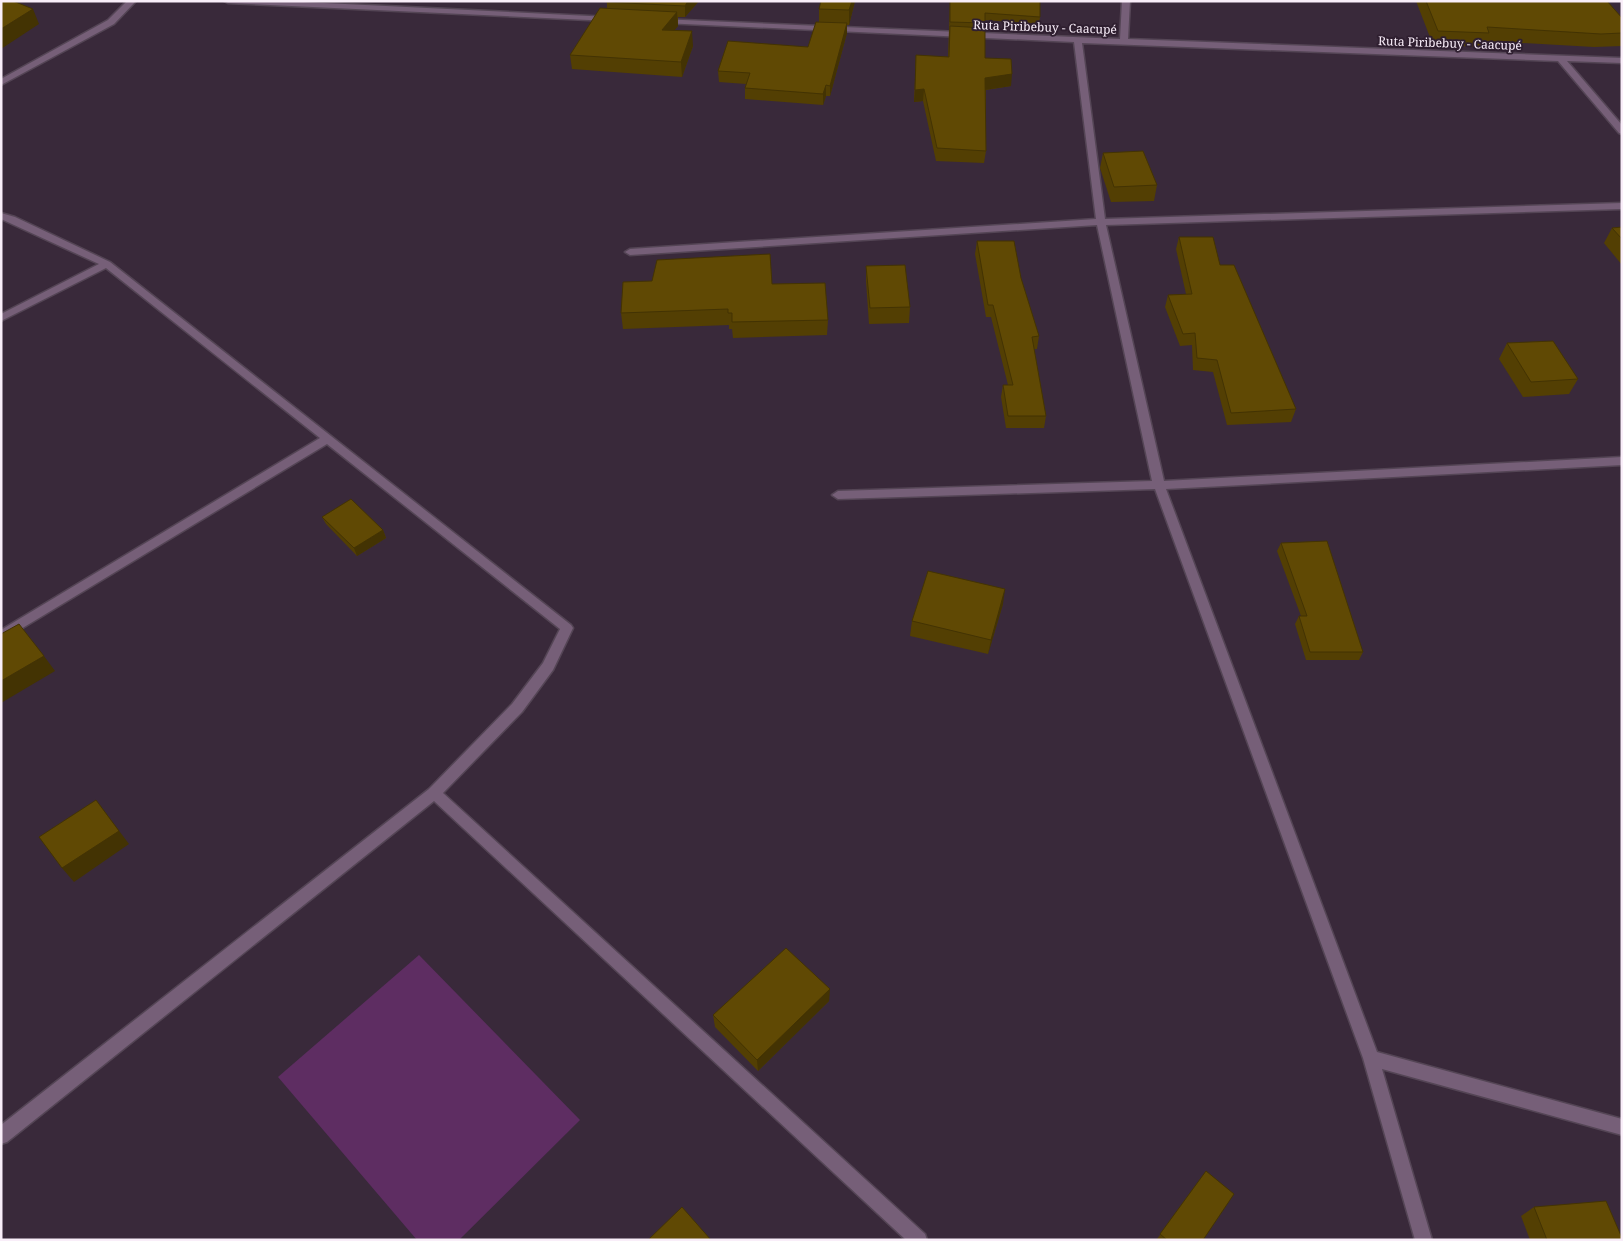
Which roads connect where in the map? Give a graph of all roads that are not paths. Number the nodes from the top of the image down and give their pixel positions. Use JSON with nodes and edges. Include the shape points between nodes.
{"nodes":[{"id":1,"x":132,"y":1,"type":"edge"},
{"id":2,"x":228,"y":1,"type":"edge"},
{"id":3,"x":1126,"y":1,"type":"edge"},
{"id":4,"x":617,"y":19,"type":"edge"},
{"id":5,"x":657,"y":21,"type":"edge"},
{"id":6,"x":1078,"y":40,"type":"junction"},
{"id":7,"x":1124,"y":42,"type":"junction"},
{"id":8,"x":1561,"y":59,"type":"junction"},
{"id":9,"x":1622,"y":61,"type":"edge"},
{"id":10,"x":1,"y":83,"type":"edge"},
{"id":11,"x":1622,"y":131,"type":"edge"},
{"id":12,"x":1622,"y":206,"type":"edge"},
{"id":13,"x":1,"y":216,"type":"edge"},
{"id":14,"x":1101,"y":222,"type":"junction"},
{"id":15,"x":630,"y":252,"type":"dead end"},
{"id":16,"x":107,"y":264,"type":"junction"},
{"id":17,"x":1,"y":318,"type":"edge"},
{"id":18,"x":326,"y":440,"type":"junction"},
{"id":19,"x":1622,"y":461,"type":"edge"},
{"id":20,"x":1159,"y":486,"type":"junction"},
{"id":21,"x":838,"y":495,"type":"dead end"},
{"id":22,"x":1,"y":636,"type":"edge"},
{"id":23,"x":434,"y":793,"type":"junction"},
{"id":24,"x":1371,"y":1058,"type":"junction"},
{"id":25,"x":1622,"y":1127,"type":"edge"},
{"id":26,"x":1,"y":1136,"type":"edge"},
{"id":27,"x":919,"y":1240,"type":"edge"},
{"id":28,"x":1424,"y":1240,"type":"edge"}],
"edges":[{"from":1,"to":10,"type":"street","via":[[111,22]]},
{"from":2,"to":4,"type":"street"},
{"from":3,"to":7,"type":"street"},
{"from":5,"to":6,"type":"street","name":"Ruta Piribebuy - Caacupé"},
{"from":6,"to":7,"type":"street","name":"Ruta Piribebuy - Caacupé"},
{"from":6,"to":14,"type":"street"},
{"from":7,"to":8,"type":"street","name":"Ruta Piribebuy - Caacupé"},
{"from":8,"to":9,"type":"street","name":"Ruta Piribebuy - Caacupé"},
{"from":8,"to":11,"type":"street"},
{"from":12,"to":14,"type":"street"},
{"from":13,"to":16,"type":"street"},
{"from":14,"to":15,"type":"street"},
{"from":14,"to":20,"type":"street"},
{"from":16,"to":17,"type":"street"},
{"from":16,"to":18,"type":"street"},
{"from":18,"to":22,"type":"street"},
{"from":18,"to":23,"type":"street","via":[[567,628],[548,666],[516,708]]},
{"from":19,"to":20,"type":"street"},
{"from":20,"to":21,"type":"street"},
{"from":20,"to":24,"type":"street"},
{"from":23,"to":26,"type":"street"},
{"from":23,"to":27,"type":"street"},
{"from":24,"to":25,"type":"street"},
{"from":24,"to":28,"type":"street"}]}
